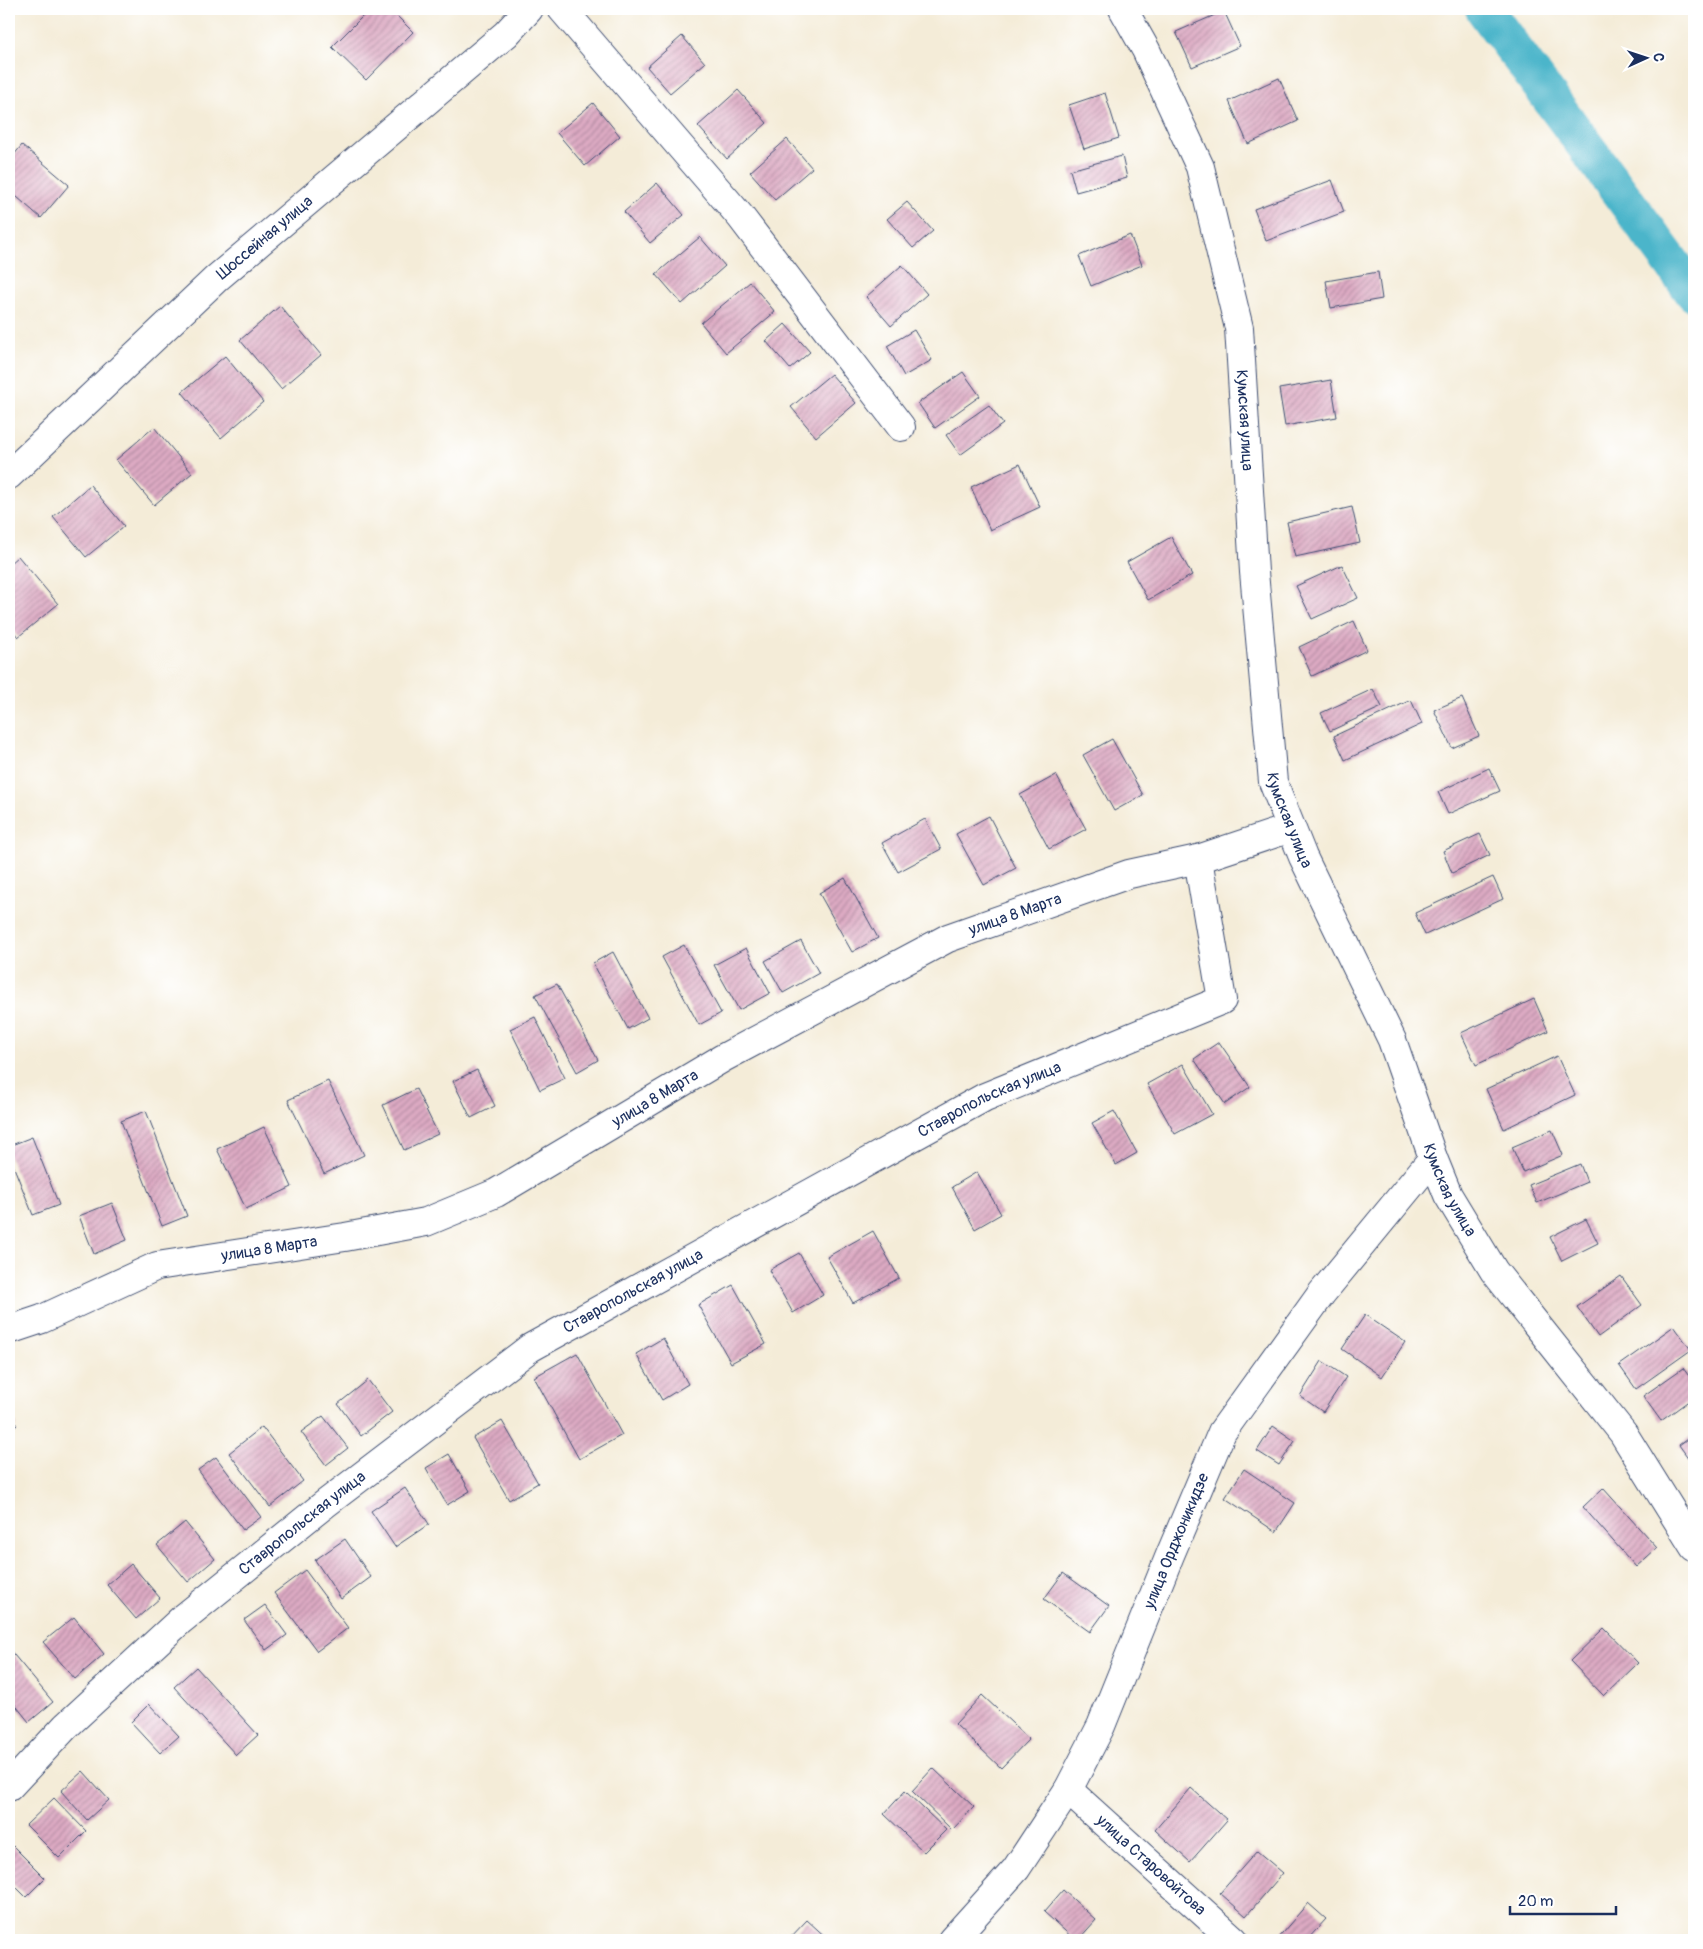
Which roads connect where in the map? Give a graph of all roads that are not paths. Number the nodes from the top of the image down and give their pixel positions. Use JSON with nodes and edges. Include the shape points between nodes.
{"nodes":[{"id":1,"x":529,"y":9,"type":"edge"},
{"id":2,"x":562,"y":9,"type":"edge"},
{"id":3,"x":1123,"y":9,"type":"edge"},
{"id":4,"x":901,"y":427,"type":"dead end"},
{"id":5,"x":9,"y":475,"type":"edge"},
{"id":6,"x":1291,"y":828,"type":"junction"},
{"id":7,"x":1198,"y":858,"type":"junction"},
{"id":8,"x":1433,"y":1158,"type":"junction"},
{"id":9,"x":9,"y":1330,"type":"edge"},
{"id":10,"x":1694,"y":1547,"type":"edge"},
{"id":11,"x":9,"y":1787,"type":"edge"},
{"id":12,"x":1068,"y":1790,"type":"junction"},
{"id":13,"x":952,"y":1940,"type":"edge"},
{"id":14,"x":1234,"y":1940,"type":"edge"}],
"edges":[{"from":1,"to":5,"type":"street","name":"Шоссейная улица","via":[[506,34],[217,278]]},
{"from":2,"to":4,"type":"street","via":[[740,216]]},
{"from":3,"to":6,"type":"street","name":"Кумская улица","via":[[1146,50],[1200,166],[1239,328],[1254,572],[1272,782]]},
{"from":6,"to":7,"type":"street","name":"улица 8 Марта"},
{"from":6,"to":8,"type":"street","name":"Кумская улица","via":[[1392,1040]]},
{"from":7,"to":9,"type":"street","name":"улица 8 Марта","via":[[1129,874],[948,938],[723,1058],[496,1193],[426,1222],[345,1238],[157,1266],[42,1319]]},
{"from":7,"to":11,"type":"street","name":"Ставропольская улица","via":[[1222,1000],[985,1097],[530,1348],[325,1504],[182,1620],[66,1726]]},
{"from":8,"to":10,"type":"street","name":"Кумская улица","via":[[1448,1195],[1494,1271],[1623,1433]]},
{"from":8,"to":12,"type":"street","name":"улица Орджоникидзе","via":[[1322,1293],[1222,1432],[1101,1726]]},
{"from":12,"to":13,"type":"street","name":"улица Орджоникидзе","via":[[1016,1869]]},
{"from":12,"to":14,"type":"street","name":"улица Старовойтова"}]}
